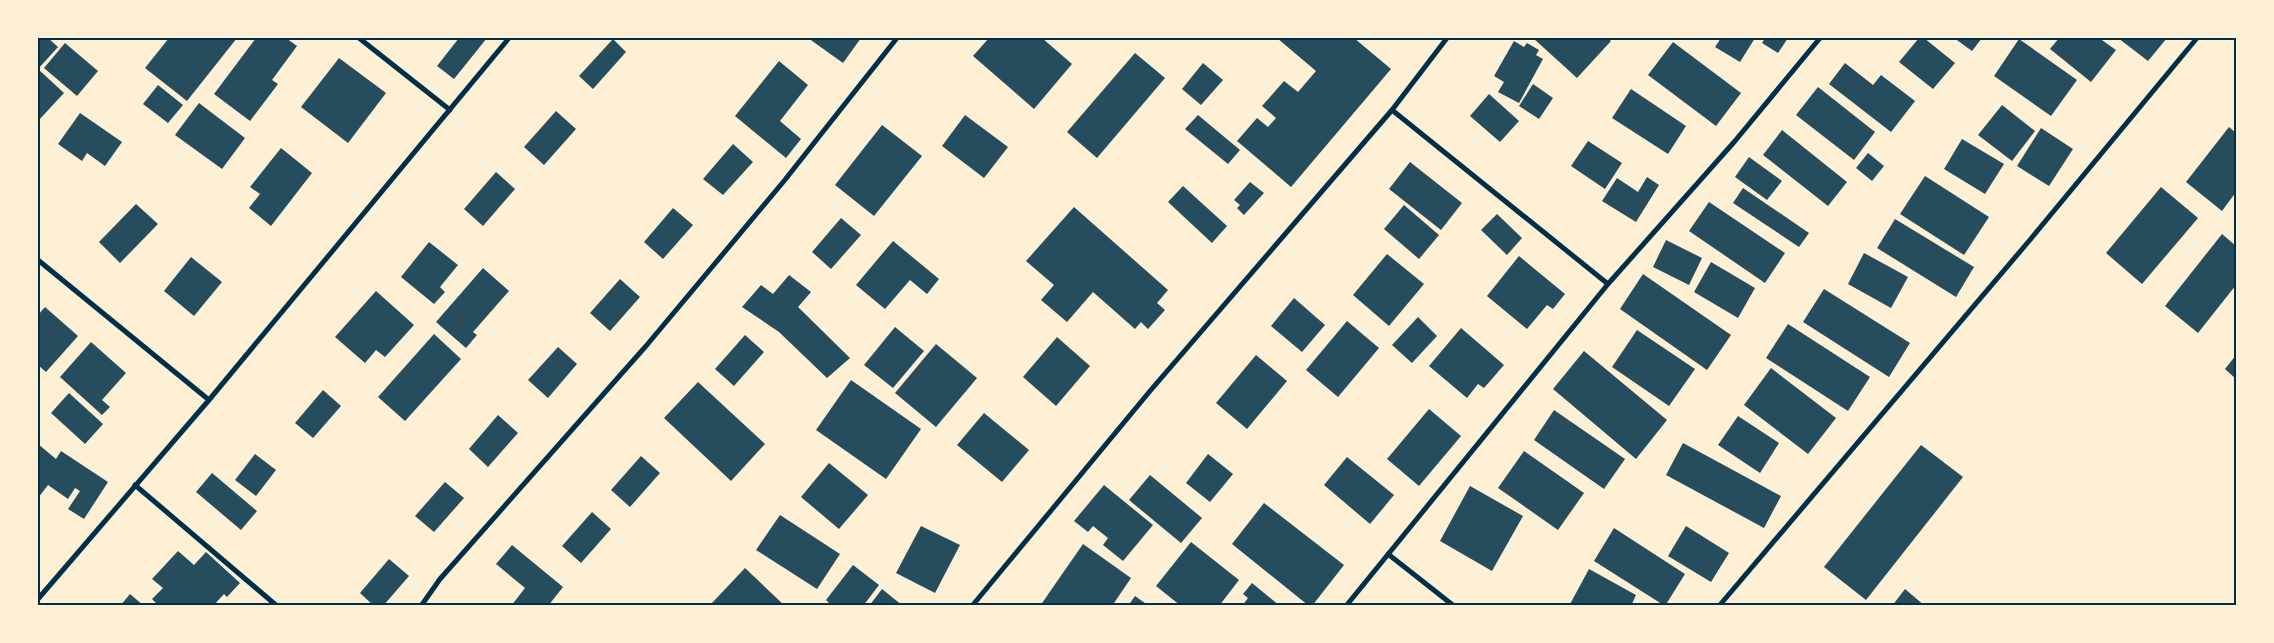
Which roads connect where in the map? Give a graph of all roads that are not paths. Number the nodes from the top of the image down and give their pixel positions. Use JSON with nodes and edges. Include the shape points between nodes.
{"nodes":[{"id":1,"x":359,"y":38,"type":"edge"},
{"id":2,"x":509,"y":38,"type":"edge"},
{"id":3,"x":897,"y":38,"type":"edge"},
{"id":4,"x":1447,"y":38,"type":"edge"},
{"id":5,"x":1820,"y":38,"type":"edge"},
{"id":6,"x":2197,"y":38,"type":"edge"},
{"id":7,"x":450,"y":110,"type":"junction"},
{"id":8,"x":1392,"y":110,"type":"junction"},
{"id":9,"x":38,"y":260,"type":"edge"},
{"id":10,"x":1608,"y":284,"type":"junction"},
{"id":11,"x":209,"y":400,"type":"junction"},
{"id":12,"x":134,"y":485,"type":"junction"},
{"id":13,"x":1388,"y":554,"type":"junction"},
{"id":14,"x":38,"y":599,"type":"edge"},
{"id":15,"x":277,"y":606,"type":"edge"},
{"id":16,"x":421,"y":606,"type":"edge"},
{"id":17,"x":972,"y":606,"type":"edge"},
{"id":18,"x":1346,"y":606,"type":"edge"},
{"id":19,"x":1454,"y":606,"type":"edge"},
{"id":20,"x":1719,"y":606,"type":"edge"}],
"edges":[{"from":1,"to":7,"type":"street"},
{"from":2,"to":7,"type":"street"},
{"from":3,"to":16,"type":"street","via":[[784,181],[646,346],[440,580]]},
{"from":4,"to":8,"type":"street"},
{"from":5,"to":10,"type":"street"},
{"from":6,"to":20,"type":"street"},
{"from":7,"to":11,"type":"street"},
{"from":8,"to":10,"type":"street"},
{"from":8,"to":17,"type":"street","via":[[1150,390]]},
{"from":9,"to":11,"type":"street"},
{"from":10,"to":13,"type":"street"},
{"from":11,"to":12,"type":"street"},
{"from":12,"to":14,"type":"street"},
{"from":12,"to":15,"type":"street"},
{"from":13,"to":18,"type":"street"},
{"from":13,"to":19,"type":"street"}]}
